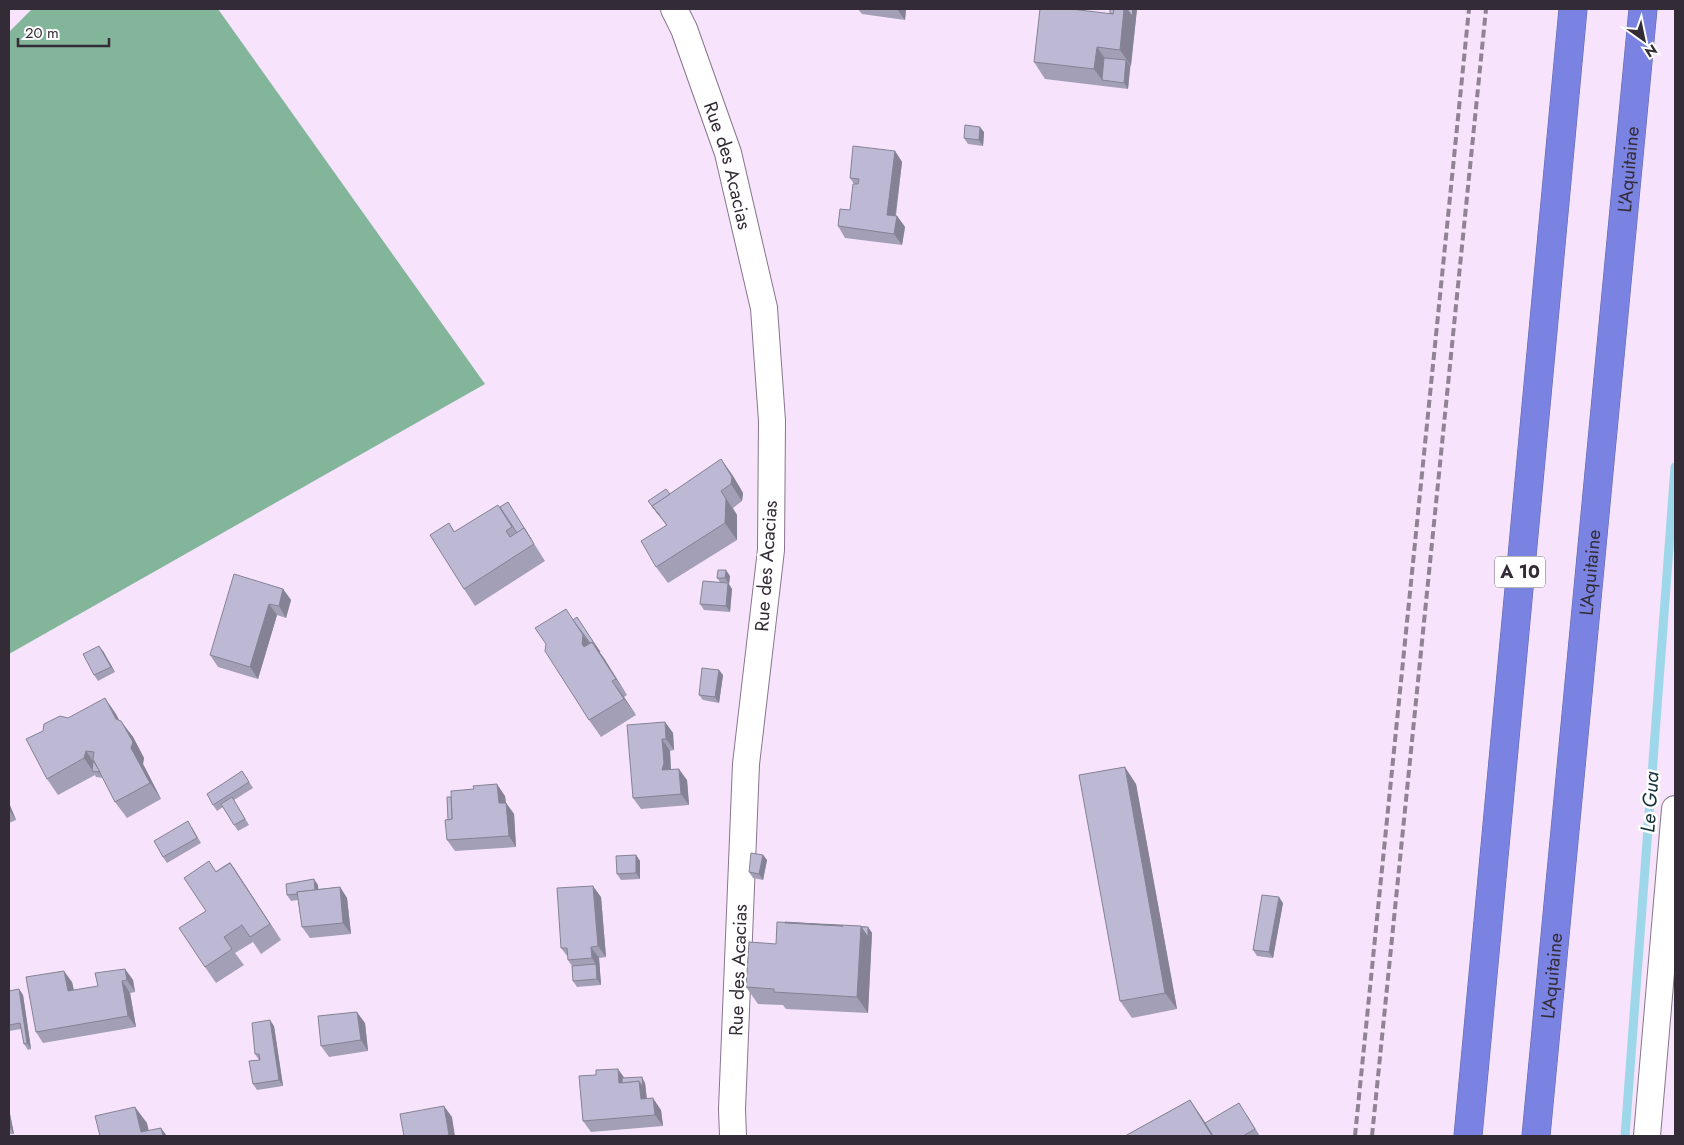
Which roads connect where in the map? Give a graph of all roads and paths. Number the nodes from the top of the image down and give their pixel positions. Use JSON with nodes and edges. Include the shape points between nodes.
{"nodes":[{"id":1,"x":674,"y":9,"type":"edge"},
{"id":2,"x":1573,"y":9,"type":"edge"},
{"id":3,"x":1642,"y":9,"type":"edge"},
{"id":4,"x":1675,"y":809,"type":"edge"},
{"id":5,"x":733,"y":1136,"type":"edge"},
{"id":6,"x":1468,"y":1136,"type":"edge"},
{"id":7,"x":1536,"y":1136,"type":"edge"},
{"id":8,"x":1647,"y":1136,"type":"edge"}],
"edges":[{"from":1,"to":5,"type":"street","name":"Rue des Acacias","via":[[728,153],[764,308],[772,421],[771,550],[746,764]]},
{"from":2,"to":6,"type":"highway","number":"A 10"},
{"from":3,"to":7,"type":"highway","name":"L'Aquitaine"},
{"from":4,"to":8,"type":"street"}]}
